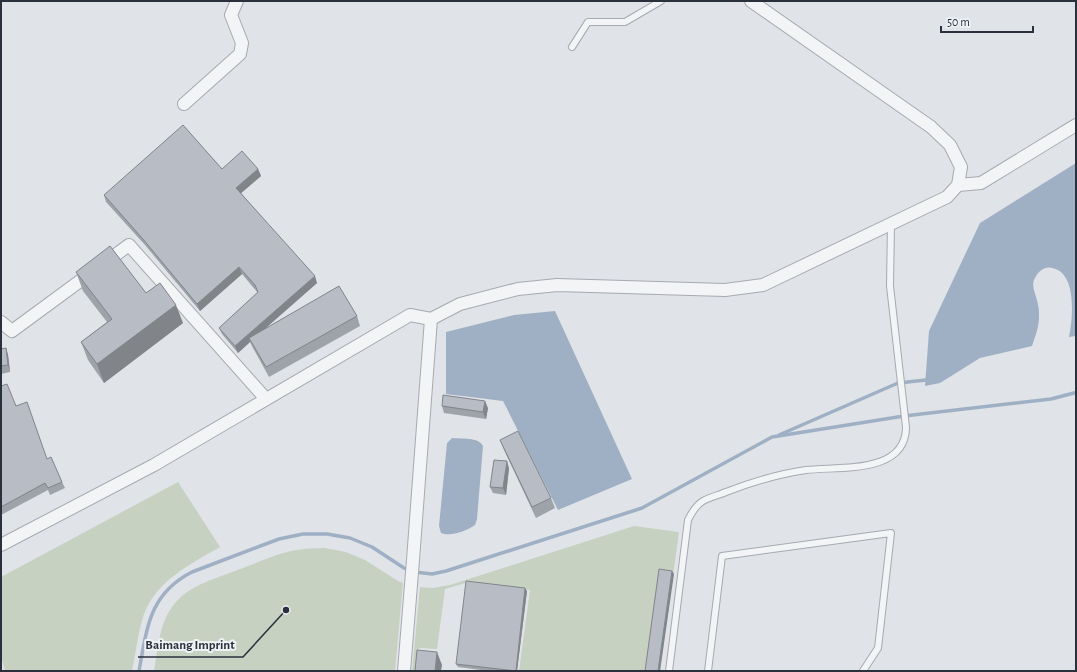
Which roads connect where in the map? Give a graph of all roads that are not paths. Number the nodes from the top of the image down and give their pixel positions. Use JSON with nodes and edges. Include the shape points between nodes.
{"nodes":[{"id":1,"x":237,"y":1,"type":"edge"},
{"id":2,"x":661,"y":1,"type":"edge"},
{"id":3,"x":751,"y":1,"type":"edge"},
{"id":4,"x":572,"y":47,"type":"dead end"},
{"id":5,"x":184,"y":104,"type":"dead end"},
{"id":6,"x":1076,"y":125,"type":"edge"},
{"id":7,"x":958,"y":185,"type":"junction"},
{"id":8,"x":892,"y":224,"type":"junction"},
{"id":9,"x":431,"y":319,"type":"junction"},
{"id":10,"x":1,"y":322,"type":"edge"},
{"id":11,"x":266,"y":399,"type":"junction"},
{"id":12,"x":1,"y":545,"type":"edge"},
{"id":13,"x":404,"y":671,"type":"edge"},
{"id":14,"x":669,"y":671,"type":"edge"},
{"id":15,"x":708,"y":671,"type":"edge"},
{"id":16,"x":863,"y":671,"type":"edge"}],
"edges":[{"from":1,"to":5,"type":"street","via":[[231,15],[242,43],[240,54]]},
{"from":2,"to":4,"type":"lane","via":[[625,22],[588,22]]},
{"from":3,"to":7,"type":"street","via":[[931,127],[950,145],[961,167]]},
{"from":6,"to":7,"type":"street","via":[[981,182]]},
{"from":7,"to":8,"type":"street","via":[[947,197]]},
{"from":8,"to":9,"type":"street","via":[[763,285],[725,290],[557,285],[518,289],[460,304]]},
{"from":8,"to":14,"type":"lane","via":[[889,266],[906,427],[903,445],[896,452],[878,461],[857,467],[807,470],[779,474],[752,482],[703,502],[694,509],[688,520]]},
{"from":9,"to":11,"type":"street","via":[[410,315]]},
{"from":9,"to":13,"type":"street"},
{"from":10,"to":11,"type":"street","via":[[12,331],[129,245]]},
{"from":11,"to":12,"type":"street","via":[[154,465]]},
{"from":15,"to":16,"type":"lane","via":[[722,556],[891,534],[878,648]]}]}
